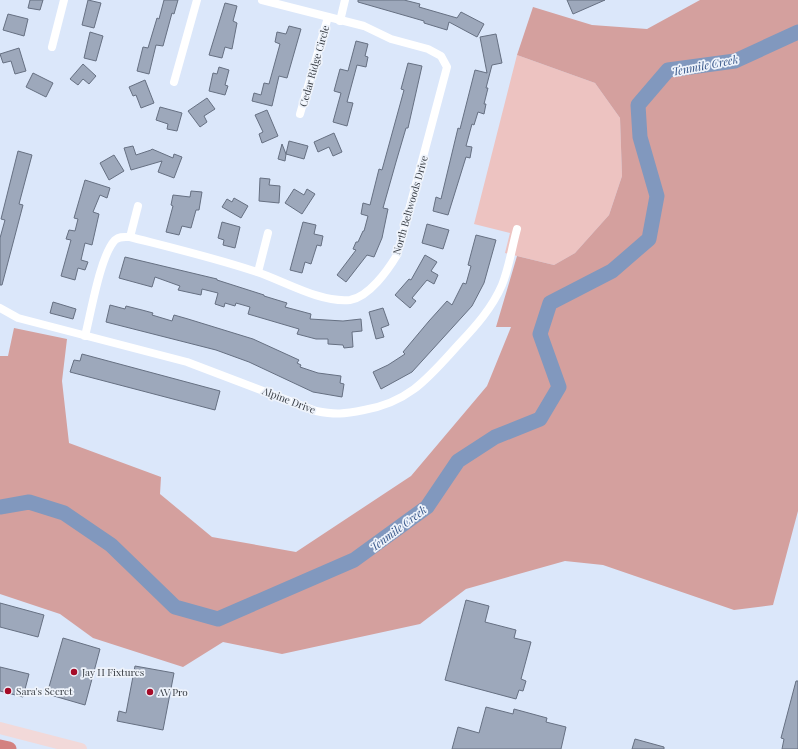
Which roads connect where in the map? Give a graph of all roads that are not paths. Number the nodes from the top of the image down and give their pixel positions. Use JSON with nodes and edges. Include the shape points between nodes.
{"nodes":[{"id":1,"x":64,"y":0,"type":"edge"},
{"id":2,"x":197,"y":0,"type":"edge"},
{"id":3,"x":262,"y":0,"type":"edge"},
{"id":4,"x":345,"y":0,"type":"edge"},
{"id":5,"x":328,"y":18,"type":"junction"},
{"id":6,"x":340,"y":21,"type":"junction"},
{"id":7,"x":52,"y":47,"type":"dead end"},
{"id":8,"x":174,"y":82,"type":"dead end"},
{"id":9,"x":300,"y":114,"type":"dead end"},
{"id":10,"x":138,"y":206,"type":"dead end"},
{"id":11,"x":518,"y":229,"type":"dead end"},
{"id":12,"x":268,"y":233,"type":"dead end"},
{"id":13,"x":130,"y":237,"type":"junction"},
{"id":14,"x":258,"y":272,"type":"junction"},
{"id":15,"x":0,"y":308,"type":"edge"},
{"id":16,"x":85,"y":336,"type":"junction"},
{"id":17,"x":0,"y":728,"type":"edge"},
{"id":18,"x":0,"y":747,"type":"edge"},
{"id":19,"x":9,"y":749,"type":"edge"},
{"id":20,"x":81,"y":749,"type":"edge"}],
"edges":[{"from":1,"to":7,"type":"street"},
{"from":2,"to":8,"type":"street"},
{"from":3,"to":5,"type":"street","name":"North Beltwoods Drive"},
{"from":4,"to":6,"type":"street"},
{"from":5,"to":6,"type":"street","name":"North Beltwoods Drive"},
{"from":5,"to":9,"type":"street","name":"Cedar Ridge Circle"},
{"from":6,"to":14,"type":"street","name":"North Beltwoods Drive","via":[[364,26],[391,38],[428,49],[441,56],[447,67],[397,255],[388,271],[376,283],[351,300],[320,296]]},
{"from":10,"to":13,"type":"street"},
{"from":11,"to":16,"type":"street","name":"Alpine Drive","via":[[502,284],[491,307],[417,388],[382,407],[338,415],[316,411],[187,362]]},
{"from":12,"to":14,"type":"street"},
{"from":13,"to":14,"type":"street","name":"North Beltwoods Drive"},
{"from":13,"to":16,"type":"street","via":[[120,237],[106,255]]},
{"from":15,"to":16,"type":"street","name":"Alpine Drive","via":[[18,318]]},
{"from":17,"to":20,"type":"main road"},
{"from":18,"to":19,"type":"highway"}]}
